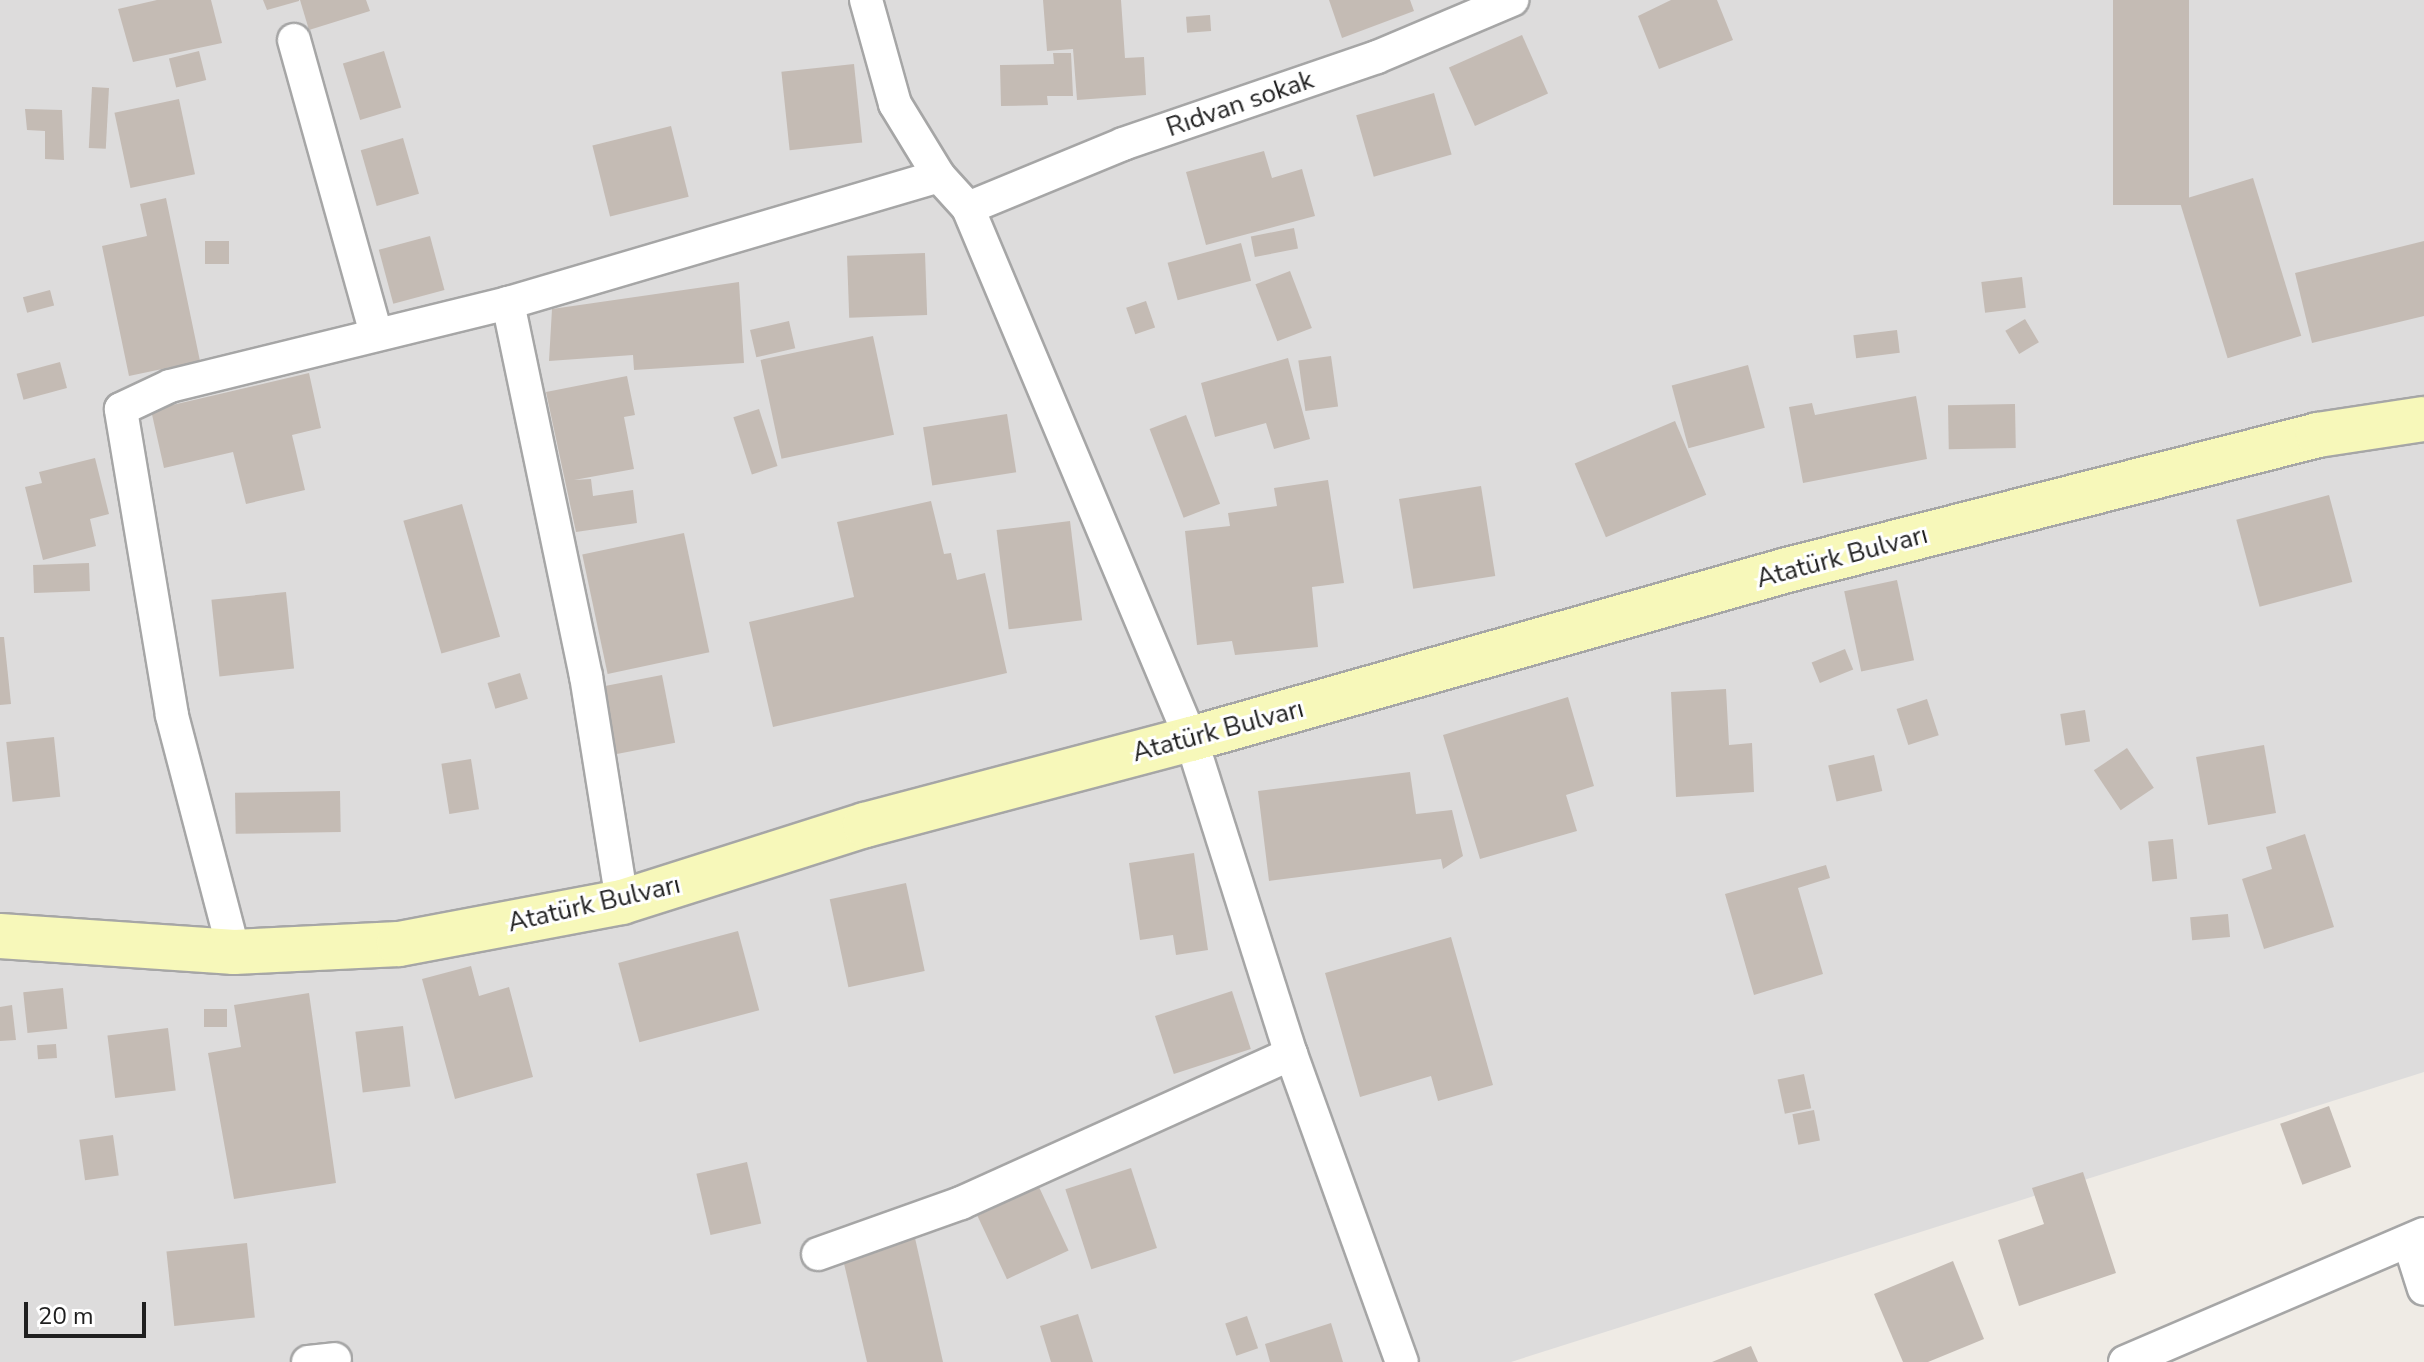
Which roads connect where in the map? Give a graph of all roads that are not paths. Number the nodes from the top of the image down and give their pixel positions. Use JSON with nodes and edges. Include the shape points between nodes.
{"nodes":[{"id":1,"x":866,"y":0,"type":"edge"},
{"id":2,"x":1512,"y":0,"type":"edge"},
{"id":3,"x":294,"y":40,"type":"dead end"},
{"id":4,"x":939,"y":176,"type":"junction"},
{"id":5,"x":968,"y":208,"type":"junction"},
{"id":6,"x":508,"y":303,"type":"junction"},
{"id":7,"x":376,"y":334,"type":"junction"},
{"id":8,"x":2424,"y":419,"type":"edge"},
{"id":9,"x":1191,"y":739,"type":"junction"},
{"id":10,"x":622,"y":902,"type":"junction"},
{"id":11,"x":0,"y":936,"type":"edge"},
{"id":12,"x":234,"y":952,"type":"junction"},
{"id":13,"x":1291,"y":1054,"type":"junction"},
{"id":14,"x":2416,"y":1238,"type":"edge"},
{"id":15,"x":818,"y":1254,"type":"dead end"},
{"id":16,"x":2424,"y":1289,"type":"edge"},
{"id":17,"x":1402,"y":1362,"type":"edge"},
{"id":18,"x":2125,"y":1362,"type":"edge"}],
"edges":[{"from":1,"to":4,"type":"street","via":[[895,104]]},
{"from":2,"to":5,"type":"street","name":"Rıdvan sokak","via":[[1377,57],[1123,144]]},
{"from":3,"to":7,"type":"street"},
{"from":4,"to":5,"type":"street"},
{"from":4,"to":6,"type":"street"},
{"from":5,"to":9,"type":"street"},
{"from":6,"to":7,"type":"street"},
{"from":6,"to":10,"type":"street","via":[[586,676]]},
{"from":7,"to":12,"type":"street","via":[[170,386],[121,409],[172,715]]},
{"from":8,"to":9,"type":"main road","name":"Atatürk Bulvarı","via":[[2318,435],[1787,570]]},
{"from":9,"to":10,"type":"main road","name":"Atatürk Bulvarı","via":[[865,825]]},
{"from":9,"to":13,"type":"street"},
{"from":10,"to":12,"type":"main road","name":"Atatürk Bulvarı","via":[[399,944]]},
{"from":11,"to":12,"type":"main road","name":"Atatürk Bulvarı"},
{"from":13,"to":15,"type":"street","via":[[961,1203]]},
{"from":13,"to":17,"type":"street"},
{"from":14,"to":16,"type":"street"},
{"from":14,"to":18,"type":"street"}]}
